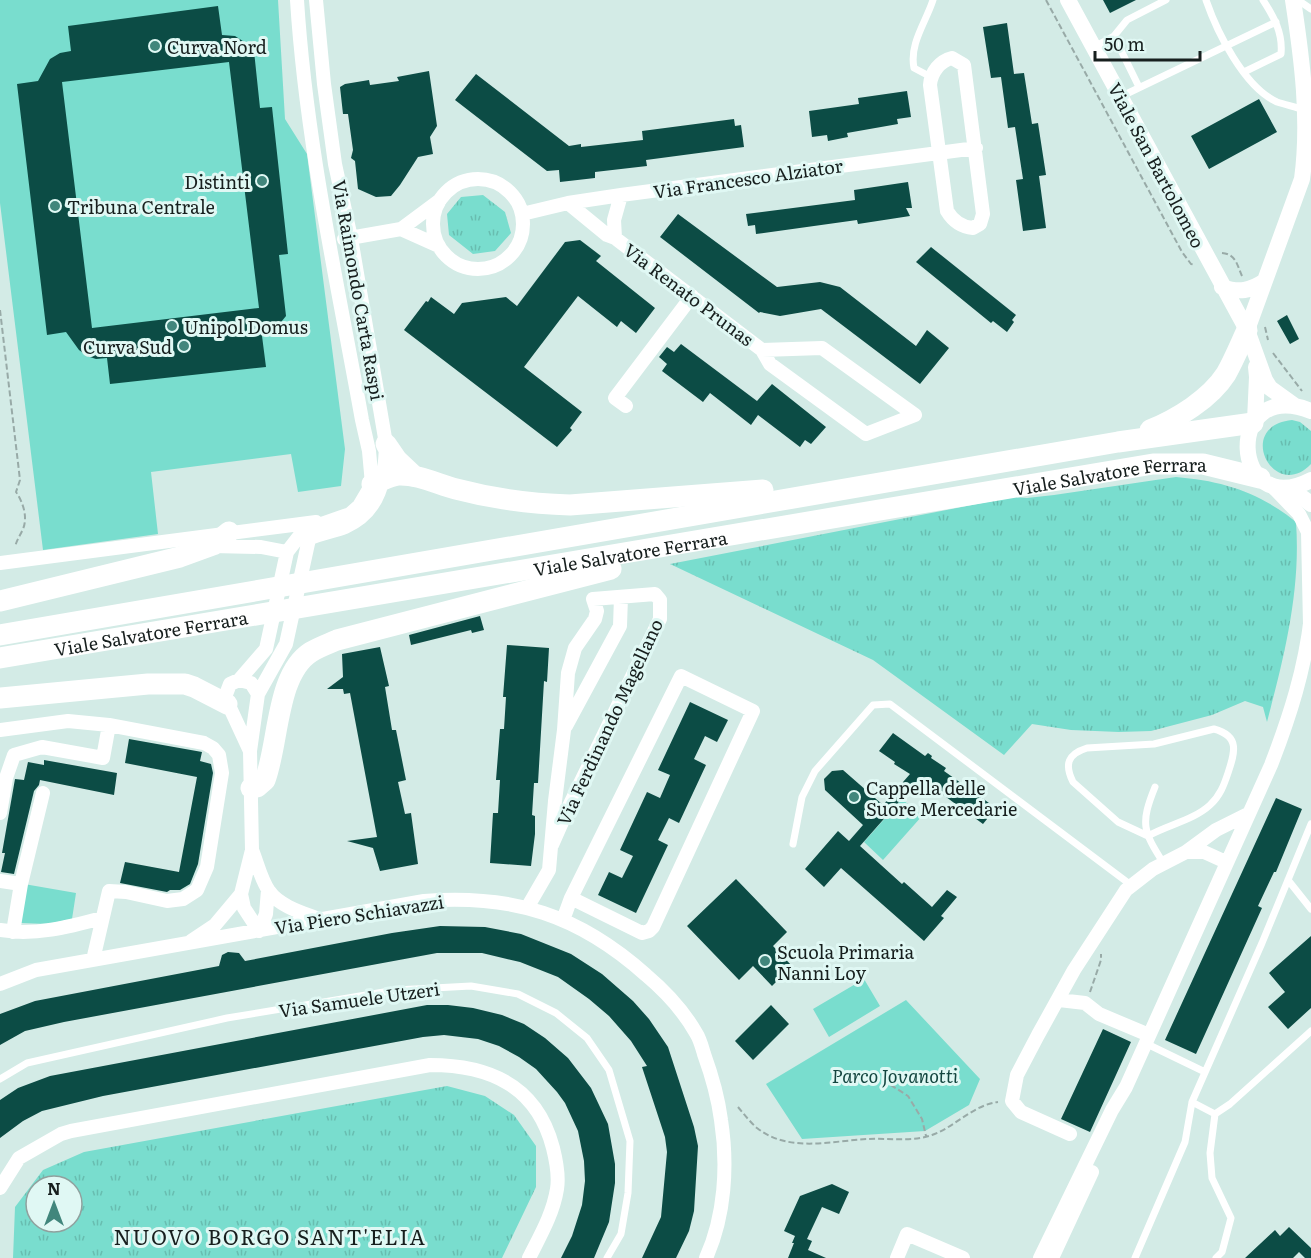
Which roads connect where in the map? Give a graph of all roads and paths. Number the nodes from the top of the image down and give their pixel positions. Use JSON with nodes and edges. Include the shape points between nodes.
{"nodes":[{"id":1,"x":297,"y":0,"type":"edge"},
{"id":2,"x":316,"y":0,"type":"edge"},
{"id":3,"x":933,"y":0,"type":"edge"},
{"id":4,"x":1046,"y":0,"type":"edge"},
{"id":5,"x":1068,"y":0,"type":"edge"},
{"id":6,"x":1166,"y":0,"type":"edge"},
{"id":7,"x":1206,"y":0,"type":"edge"},
{"id":8,"x":1263,"y":0,"type":"edge"},
{"id":9,"x":1293,"y":0,"type":"edge"},
{"id":10,"x":1298,"y":0,"type":"edge"},
{"id":11,"x":1311,"y":9,"type":"edge"},
{"id":12,"x":1276,"y":22,"type":"junction"},
{"id":13,"x":1114,"y":36,"type":"junction"},
{"id":14,"x":1227,"y":45,"type":"junction"},
{"id":15,"x":1094,"y":47,"type":"junction"},
{"id":16,"x":1244,"y":72,"type":"junction"},
{"id":17,"x":931,"y":77,"type":"junction"},
{"id":18,"x":1139,"y":87,"type":"junction"},
{"id":19,"x":1120,"y":97,"type":"junction"},
{"id":20,"x":1304,"y":110,"type":"junction"},
{"id":21,"x":976,"y":148,"type":"junction"},
{"id":22,"x":940,"y":151,"type":"junction"},
{"id":23,"x":621,"y":195,"type":"junction"},
{"id":24,"x":442,"y":198,"type":"junction"},
{"id":25,"x":568,"y":203,"type":"junction"},
{"id":26,"x":1311,"y":203,"type":"edge"},
{"id":27,"x":1294,"y":205,"type":"junction"},
{"id":28,"x":522,"y":214,"type":"junction"},
{"id":29,"x":401,"y":230,"type":"junction"},
{"id":30,"x":351,"y":238,"type":"junction"},
{"id":31,"x":615,"y":238,"type":"junction"},
{"id":32,"x":330,"y":240,"type":"junction"},
{"id":33,"x":439,"y":246,"type":"junction"},
{"id":34,"x":1221,"y":254,"type":"dead end"},
{"id":35,"x":1200,"y":264,"type":"dead end"},
{"id":36,"x":1244,"y":279,"type":"dead end"},
{"id":37,"x":1265,"y":281,"type":"junction"},
{"id":38,"x":1222,"y":287,"type":"junction"},
{"id":39,"x":692,"y":296,"type":"junction"},
{"id":40,"x":0,"y":310,"type":"edge"},
{"id":41,"x":1264,"y":318,"type":"dead end"},
{"id":42,"x":1247,"y":330,"type":"junction"},
{"id":43,"x":762,"y":350,"type":"junction"},
{"id":44,"x":1265,"y":350,"type":"junction"},
{"id":45,"x":1304,"y":404,"type":"edge"},
{"id":46,"x":626,"y":406,"type":"dead end"},
{"id":47,"x":1254,"y":422,"type":"junction"},
{"id":48,"x":1119,"y":442,"type":"junction"},
{"id":49,"x":386,"y":444,"type":"junction"},
{"id":50,"x":414,"y":476,"type":"junction"},
{"id":51,"x":1311,"y":480,"type":"edge"},
{"id":52,"x":1265,"y":481,"type":"junction"},
{"id":53,"x":377,"y":482,"type":"junction"},
{"id":54,"x":1289,"y":488,"type":"junction"},
{"id":55,"x":782,"y":499,"type":"junction"},
{"id":56,"x":1311,"y":504,"type":"edge"},
{"id":57,"x":325,"y":522,"type":"junction"},
{"id":58,"x":290,"y":524,"type":"junction"},
{"id":59,"x":229,"y":532,"type":"junction"},
{"id":60,"x":307,"y":535,"type":"junction"},
{"id":61,"x":152,"y":544,"type":"junction"},
{"id":62,"x":209,"y":546,"type":"junction"},
{"id":63,"x":680,"y":546,"type":"junction"},
{"id":64,"x":288,"y":552,"type":"junction"},
{"id":65,"x":14,"y":553,"type":"dead end"},
{"id":66,"x":0,"y":563,"type":"edge"},
{"id":67,"x":621,"y":597,"type":"junction"},
{"id":68,"x":0,"y":601,"type":"edge"},
{"id":69,"x":1310,"y":622,"type":"edge"},
{"id":70,"x":0,"y":635,"type":"edge"},
{"id":71,"x":0,"y":658,"type":"edge"},
{"id":72,"x":239,"y":680,"type":"junction"},
{"id":73,"x":0,"y":698,"type":"edge"},
{"id":74,"x":258,"y":698,"type":"junction"},
{"id":75,"x":228,"y":706,"type":"junction"},
{"id":76,"x":109,"y":725,"type":"junction"},
{"id":77,"x":0,"y":730,"type":"edge"},
{"id":78,"x":564,"y":730,"type":"junction"},
{"id":79,"x":250,"y":751,"type":"junction"},
{"id":80,"x":251,"y":788,"type":"junction"},
{"id":81,"x":1155,"y":788,"type":"dead end"},
{"id":82,"x":43,"y":793,"type":"dead end"},
{"id":83,"x":0,"y":813,"type":"edge"},
{"id":84,"x":1248,"y":814,"type":"junction"},
{"id":85,"x":1311,"y":825,"type":"edge"},
{"id":86,"x":1148,"y":836,"type":"junction"},
{"id":87,"x":793,"y":844,"type":"dead end"},
{"id":88,"x":552,"y":845,"type":"junction"},
{"id":89,"x":252,"y":850,"type":"junction"},
{"id":90,"x":1186,"y":852,"type":"junction"},
{"id":91,"x":1226,"y":862,"type":"junction"},
{"id":92,"x":1164,"y":864,"type":"junction"},
{"id":93,"x":1288,"y":880,"type":"junction"},
{"id":94,"x":0,"y":881,"type":"edge"},
{"id":95,"x":21,"y":884,"type":"junction"},
{"id":96,"x":1131,"y":885,"type":"junction"},
{"id":97,"x":268,"y":890,"type":"junction"},
{"id":98,"x":241,"y":894,"type":"junction"},
{"id":99,"x":572,"y":897,"type":"junction"},
{"id":100,"x":527,"y":908,"type":"junction"},
{"id":101,"x":1311,"y":909,"type":"edge"},
{"id":102,"x":102,"y":918,"type":"junction"},
{"id":103,"x":321,"y":920,"type":"junction"},
{"id":104,"x":563,"y":920,"type":"junction"},
{"id":105,"x":1102,"y":927,"type":"junction"},
{"id":106,"x":6,"y":931,"type":"edge"},
{"id":107,"x":259,"y":931,"type":"junction"},
{"id":108,"x":188,"y":944,"type":"junction"},
{"id":109,"x":93,"y":960,"type":"junction"},
{"id":110,"x":0,"y":984,"type":"edge"},
{"id":111,"x":1059,"y":1000,"type":"junction"},
{"id":112,"x":1085,"y":1003,"type":"junction"},
{"id":113,"x":1311,"y":1031,"type":"edge"},
{"id":114,"x":1147,"y":1039,"type":"junction"},
{"id":115,"x":1205,"y":1072,"type":"junction"},
{"id":116,"x":0,"y":1079,"type":"edge"},
{"id":117,"x":883,"y":1080,"type":"dead end"},
{"id":118,"x":1126,"y":1087,"type":"junction"},
{"id":119,"x":1012,"y":1101,"type":"junction"},
{"id":120,"x":1192,"y":1102,"type":"junction"},
{"id":121,"x":738,"y":1107,"type":"dead end"},
{"id":122,"x":1215,"y":1114,"type":"junction"},
{"id":123,"x":1070,"y":1134,"type":"dead end"},
{"id":124,"x":926,"y":1136,"type":"junction"},
{"id":125,"x":0,"y":1188,"type":"edge"},
{"id":126,"x":530,"y":1258,"type":"edge"},
{"id":127,"x":607,"y":1258,"type":"edge"},
{"id":128,"x":706,"y":1258,"type":"edge"},
{"id":129,"x":897,"y":1258,"type":"edge"},
{"id":130,"x":963,"y":1258,"type":"edge"},
{"id":131,"x":1040,"y":1258,"type":"edge"},
{"id":132,"x":1052,"y":1258,"type":"edge"},
{"id":133,"x":1135,"y":1258,"type":"edge"},
{"id":134,"x":1216,"y":1258,"type":"edge"}],
"edges":[{"from":1,"to":32,"type":"street","name":"Via Raimondo Carta Raspi","via":[[308,111]]},
{"from":2,"to":30,"type":"street","name":"Via Raimondo Carta Raspi","via":[[333,146]]},
{"from":3,"to":17,"type":"lane","via":[[914,45],[913,61],[914,68]]},
{"from":4,"to":35,"type":"path","via":[[1182,252],[1191,264]]},
{"from":5,"to":15,"type":"street","name":"Viale San Bartolomeo"},
{"from":6,"to":13,"type":"lane","via":[[1127,20]]},
{"from":7,"to":14,"type":"lane"},
{"from":8,"to":12,"type":"lane"},
{"from":9,"to":20,"type":"street"},
{"from":10,"to":11,"type":"lane"},
{"from":12,"to":14,"type":"lane"},
{"from":12,"to":16,"type":"lane","via":[[1281,54]]},
{"from":13,"to":15,"type":"lane"},
{"from":13,"to":18,"type":"lane"},
{"from":14,"to":16,"type":"lane"},
{"from":14,"to":18,"type":"lane"},
{"from":15,"to":19,"type":"street","name":"Viale San Bartolomeo"},
{"from":16,"to":20,"type":"lane","via":[[1276,101]]},
{"from":17,"to":21,"type":"street","via":[[945,59],[952,58],[964,65]]},
{"from":17,"to":22,"type":"street"},
{"from":18,"to":19,"type":"lane"},
{"from":19,"to":38,"type":"street","name":"Viale San Bartolomeo"},
{"from":20,"to":27,"type":"street","via":[[1305,157]]},
{"from":21,"to":22,"type":"street","name":"Via Francesco Alziator"},
{"from":21,"to":22,"type":"street","via":[[983,214],[980,224],[973,228],[964,227],[947,211]]},
{"from":22,"to":23,"type":"street","name":"Via Francesco Alziator"},
{"from":23,"to":25,"type":"street","name":"Via Francesco Alziator"},
{"from":23,"to":31,"type":"street","name":"Via Renato Prunas","via":[[614,220]]},
{"from":24,"to":28,"type":"street","via":[[470,180],[493,182],[512,194]]},
{"from":24,"to":29,"type":"street"},
{"from":24,"to":33,"type":"street","via":[[433,219]]},
{"from":25,"to":28,"type":"street","name":"Via Francesco Alziator"},
{"from":25,"to":31,"type":"street","name":"Via Renato Prunas"},
{"from":26,"to":27,"type":"street"},
{"from":27,"to":37,"type":"street"},
{"from":28,"to":33,"type":"street","via":[[517,247],[492,267],[459,265]]},
{"from":29,"to":30,"type":"street"},
{"from":29,"to":33,"type":"street"},
{"from":30,"to":32,"type":"street"},
{"from":30,"to":49,"type":"street","name":"Via Raimondo Carta Raspi"},
{"from":31,"to":39,"type":"street","name":"Via Renato Prunas"},
{"from":32,"to":53,"type":"street","name":"Via Raimondo Carta Raspi"},
{"from":34,"to":36,"type":"path","via":[[1234,258]]},
{"from":37,"to":38,"type":"street","via":[[1244,291]]},
{"from":37,"to":42,"type":"street"},
{"from":38,"to":42,"type":"street","name":"Viale San Bartolomeo"},
{"from":39,"to":43,"type":"street","name":"Via Renato Prunas"},
{"from":39,"to":46,"type":"street","via":[[615,398]]},
{"from":40,"to":65,"type":"path","via":[[20,480],[16,492],[23,502],[24,517]]},
{"from":41,"to":44,"type":"path"},
{"from":42,"to":44,"type":"street","name":"Viale San Bartolomeo"},
{"from":42,"to":48,"type":"highway","via":[[1225,376],[1188,411]]},
{"from":43,"to":43,"type":"street","name":"Via Renato Prunas","via":[[770,364],[866,434],[915,415],[822,348]]},
{"from":44,"to":45,"type":"path"},
{"from":44,"to":45,"type":"street","name":"Viale San Bartolomeo","via":[[1264,380],[1270,388]]},
{"from":44,"to":47,"type":"street","name":"Viale San Bartolomeo","via":[[1257,377]]},
{"from":45,"to":47,"type":"street","via":[[1271,408]]},
{"from":47,"to":48,"type":"highway","name":"Viale Salvatore Ferrara"},
{"from":47,"to":52,"type":"street","name":"Viale San Bartolomeo","via":[[1247,452],[1249,462]]},
{"from":48,"to":55,"type":"highway","name":"Viale Salvatore Ferrara"},
{"from":49,"to":50,"type":"highway"},
{"from":49,"to":53,"type":"street","name":"Via Raimondo Carta Raspi"},
{"from":50,"to":53,"type":"highway","via":[[396,475]]},
{"from":50,"to":55,"type":"highway","via":[[456,489],[542,504],[763,490]]},
{"from":51,"to":54,"type":"street"},
{"from":52,"to":54,"type":"street"},
{"from":52,"to":63,"type":"highway","name":"Viale Salvatore Ferrara","via":[[1203,464],[1153,464]]},
{"from":52,"to":69,"type":"street","via":[[1299,514],[1308,532]]},
{"from":53,"to":57,"type":"street","name":"Via Raimondo Carta Raspi","via":[[350,514]]},
{"from":53,"to":60,"type":"street","name":"Via Raimondo Carta Raspi","via":[[374,503],[356,522]]},
{"from":54,"to":56,"type":"street"},
{"from":55,"to":70,"type":"highway","name":"Viale Salvatore Ferrara"},
{"from":57,"to":58,"type":"street"},
{"from":57,"to":60,"type":"street","name":"Via Raimondo Carta Raspi"},
{"from":58,"to":59,"type":"street"},
{"from":58,"to":60,"type":"street"},
{"from":59,"to":61,"type":"street"},
{"from":59,"to":62,"type":"highway"},
{"from":60,"to":64,"type":"street"},
{"from":60,"to":74,"type":"street","via":[[286,644]]},
{"from":61,"to":62,"type":"street"},
{"from":61,"to":66,"type":"street"},
{"from":62,"to":64,"type":"street"},
{"from":62,"to":68,"type":"highway","via":[[180,557]]},
{"from":63,"to":71,"type":"highway","name":"Viale Salvatore Ferrara"},
{"from":63,"to":80,"type":"highway","via":[[666,554],[337,640],[310,653],[287,685],[265,780]]},
{"from":64,"to":72,"type":"street","via":[[266,649]]},
{"from":67,"to":78,"type":"street","via":[[620,626]]},
{"from":67,"to":78,"type":"street","name":"Via Ferdinando Magellano","via":[[592,599],[596,619],[575,648],[567,673]]},
{"from":67,"to":88,"type":"street","name":"Via Ferdinando Magellano","via":[[655,594],[660,600],[660,618]]},
{"from":69,"to":84,"type":"street","via":[[1290,717]]},
{"from":72,"to":74,"type":"street","via":[[251,683]]},
{"from":72,"to":75,"type":"street","via":[[226,690]]},
{"from":73,"to":75,"type":"highway","via":[[184,684]]},
{"from":74,"to":75,"type":"street","via":[[253,709],[244,713]]},
{"from":74,"to":79,"type":"street"},
{"from":75,"to":79,"type":"street"},
{"from":76,"to":77,"type":"street","via":[[68,721]]},
{"from":76,"to":83,"type":"street","via":[[103,758],[42,747],[14,754]]},
{"from":76,"to":102,"type":"street","via":[[204,743],[219,755],[222,773],[207,867],[197,890],[183,899],[167,900],[109,891]]},
{"from":78,"to":88,"type":"street","name":"Via Ferdinando Magellano"},
{"from":79,"to":80,"type":"street"},
{"from":80,"to":89,"type":"street"},
{"from":81,"to":86,"type":"lane","via":[[1145,812]]},
{"from":82,"to":95,"type":"street"},
{"from":84,"to":90,"type":"street","via":[[1216,830]]},
{"from":84,"to":91,"type":"street"},
{"from":85,"to":93,"type":"lane"},
{"from":86,"to":86,"type":"lane","via":[[1209,806],[1219,796],[1234,750],[1224,731],[1214,729],[1154,744],[1087,748],[1071,756],[1069,774],[1073,782],[1118,822]]},
{"from":86,"to":92,"type":"lane"},
{"from":87,"to":96,"type":"lane","via":[[802,797],[815,771],[873,705],[890,705]]},
{"from":88,"to":100,"type":"street","name":"Via Ferdinando Magellano","via":[[549,870]]},
{"from":89,"to":97,"type":"street"},
{"from":89,"to":98,"type":"street"},
{"from":90,"to":91,"type":"street","via":[[1204,852]]},
{"from":90,"to":92,"type":"street"},
{"from":91,"to":114,"type":"street"},
{"from":92,"to":96,"type":"street"},
{"from":93,"to":101,"type":"lane"},
{"from":93,"to":115,"type":"lane"},
{"from":94,"to":95,"type":"street"},
{"from":95,"to":106,"type":"street"},
{"from":96,"to":105,"type":"street"},
{"from":97,"to":103,"type":"street","via":[[298,911]]},
{"from":97,"to":107,"type":"street","via":[[266,914]]},
{"from":98,"to":107,"type":"street","via":[[244,908]]},
{"from":98,"to":108,"type":"street","via":[[215,925]]},
{"from":99,"to":99,"type":"street","via":[[642,933],[653,927],[753,711],[681,676]]},
{"from":99,"to":104,"type":"street"},
{"from":100,"to":103,"type":"street","name":"Via Piero Schiavazzi","via":[[449,899]]},
{"from":100,"to":104,"type":"street","name":"Via Piero Schiavazzi"},
{"from":102,"to":106,"type":"street","via":[[24,933]]},
{"from":102,"to":109,"type":"street"},
{"from":103,"to":107,"type":"street","name":"Via Piero Schiavazzi"},
{"from":104,"to":128,"type":"street","name":"Via Piero Schiavazzi","via":[[621,952],[669,995],[697,1034],[717,1089],[726,1150],[716,1230]]},
{"from":105,"to":111,"type":"street"},
{"from":105,"to":112,"type":"path","via":[[1101,960]]},
{"from":107,"to":108,"type":"street","name":"Via Piero Schiavazzi"},
{"from":108,"to":109,"type":"street","name":"Via Piero Schiavazzi"},
{"from":109,"to":110,"type":"street","name":"Via Piero Schiavazzi","via":[[36,970]]},
{"from":111,"to":112,"type":"street"},
{"from":111,"to":119,"type":"street","via":[[1017,1076]]},
{"from":112,"to":114,"type":"street"},
{"from":113,"to":122,"type":"lane"},
{"from":114,"to":115,"type":"lane"},
{"from":114,"to":118,"type":"street"},
{"from":115,"to":120,"type":"lane"},
{"from":116,"to":127,"type":"lane","name":"Via Samuele Utzeri","via":[[38,1060],[227,1018],[385,992],[471,986],[518,994],[556,1013],[587,1038],[609,1070],[630,1141],[628,1193],[621,1234]]},
{"from":117,"to":124,"type":"path","via":[[908,1096],[922,1119]]},
{"from":118,"to":131,"type":"street"},
{"from":118,"to":132,"type":"street","via":[[1120,1113]]},
{"from":119,"to":123,"type":"street","via":[[1021,1112]]},
{"from":119,"to":124,"type":"path","via":[[987,1104]]},
{"from":120,"to":122,"type":"lane"},
{"from":120,"to":133,"type":"lane","via":[[1185,1142]]},
{"from":121,"to":124,"type":"path","via":[[756,1127],[772,1137],[797,1144]]},
{"from":122,"to":134,"type":"lane","via":[[1210,1153],[1212,1178],[1231,1218],[1222,1252]]},
{"from":125,"to":126,"type":"street","via":[[19,1158],[71,1131],[422,1066],[455,1065],[476,1068],[513,1086],[527,1098],[549,1132],[557,1187]]},
{"from":129,"to":130,"type":"street","via":[[907,1234]]}]}
